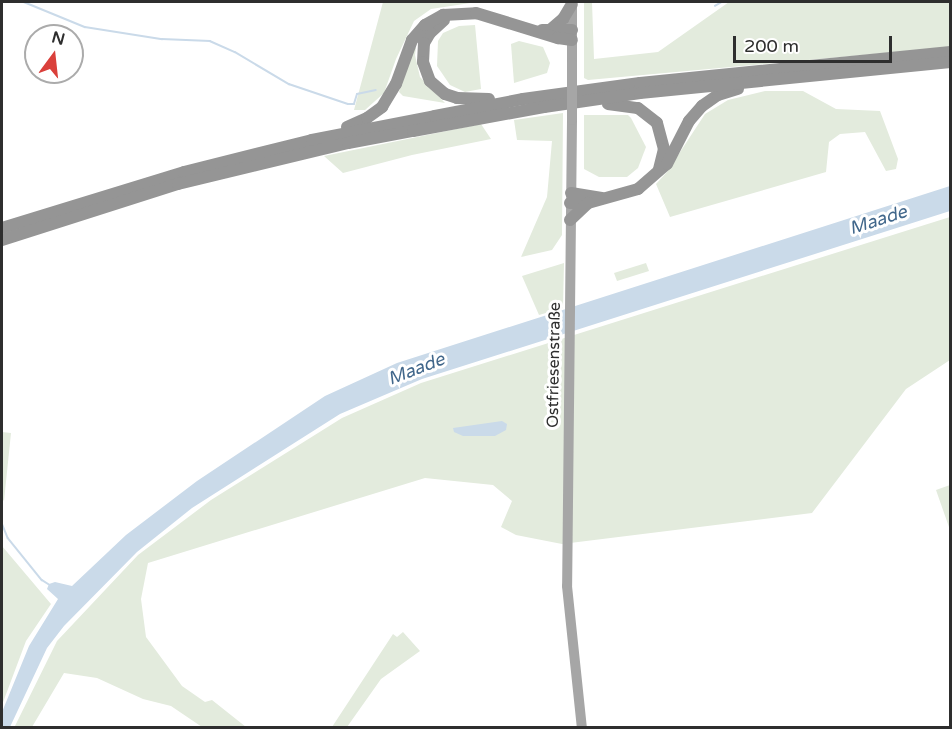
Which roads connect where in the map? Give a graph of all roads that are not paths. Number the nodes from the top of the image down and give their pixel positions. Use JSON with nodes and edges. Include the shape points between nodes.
{"nodes":[{"id":1,"x":572,"y":3,"type":"edge"},
{"id":2,"x":452,"y":14,"type":"junction"},
{"id":3,"x":551,"y":29,"type":"junction"},
{"id":4,"x":535,"y":31,"type":"junction"},
{"id":5,"x":572,"y":35,"type":"junction"},
{"id":6,"x":951,"y":52,"type":"edge"},
{"id":7,"x":951,"y":62,"type":"edge"},
{"id":8,"x":764,"y":80,"type":"junction"},
{"id":9,"x":523,"y":99,"type":"junction"},
{"id":10,"x":544,"y":107,"type":"junction"},
{"id":11,"x":312,"y":140,"type":"junction"},
{"id":12,"x":658,"y":173,"type":"junction"},
{"id":13,"x":570,"y":198,"type":"junction"},
{"id":14,"x":603,"y":199,"type":"junction"},
{"id":15,"x":588,"y":203,"type":"junction"},
{"id":16,"x":570,"y":220,"type":"junction"},
{"id":17,"x":2,"y":228,"type":"edge"},
{"id":18,"x":2,"y":240,"type":"edge"},
{"id":19,"x":582,"y":728,"type":"edge"}],
"edges":[{"from":1,"to":3,"type":"highway","via":[[563,19]]},
{"from":1,"to":5,"type":"main road","name":"Ostfriesenstraße"},
{"from":2,"to":4,"type":"highway","via":[[476,14]]},
{"from":2,"to":9,"type":"highway","via":[[439,23],[424,43],[423,63],[430,81],[445,94],[457,98]]},
{"from":2,"to":11,"type":"highway","via":[[433,19],[417,33],[392,92],[375,113]]},
{"from":3,"to":4,"type":"highway"},
{"from":3,"to":5,"type":"highway"},
{"from":4,"to":5,"type":"highway"},
{"from":5,"to":13,"type":"main road","name":"Ostfriesenstraße","bridge":true},
{"from":6,"to":9,"type":"highway"},
{"from":7,"to":8,"type":"highway"},
{"from":8,"to":10,"type":"highway"},
{"from":8,"to":12,"type":"highway","via":[[724,93],[702,106]]},
{"from":9,"to":11,"type":"highway"},
{"from":10,"to":12,"type":"highway","via":[[557,110],[621,104],[645,112],[657,123],[664,139]]},
{"from":10,"to":18,"type":"highway","via":[[268,161],[167,187]]},
{"from":11,"to":17,"type":"highway","via":[[184,172]]},
{"from":12,"to":14,"type":"highway","via":[[638,189]]},
{"from":13,"to":14,"type":"highway"},
{"from":13,"to":15,"type":"highway"},
{"from":13,"to":16,"type":"main road","name":"Ostfriesenstraße"},
{"from":14,"to":15,"type":"highway"},
{"from":15,"to":16,"type":"highway"},
{"from":16,"to":19,"type":"main road","name":"Ostfriesenstraße","via":[[567,586]]}]}
